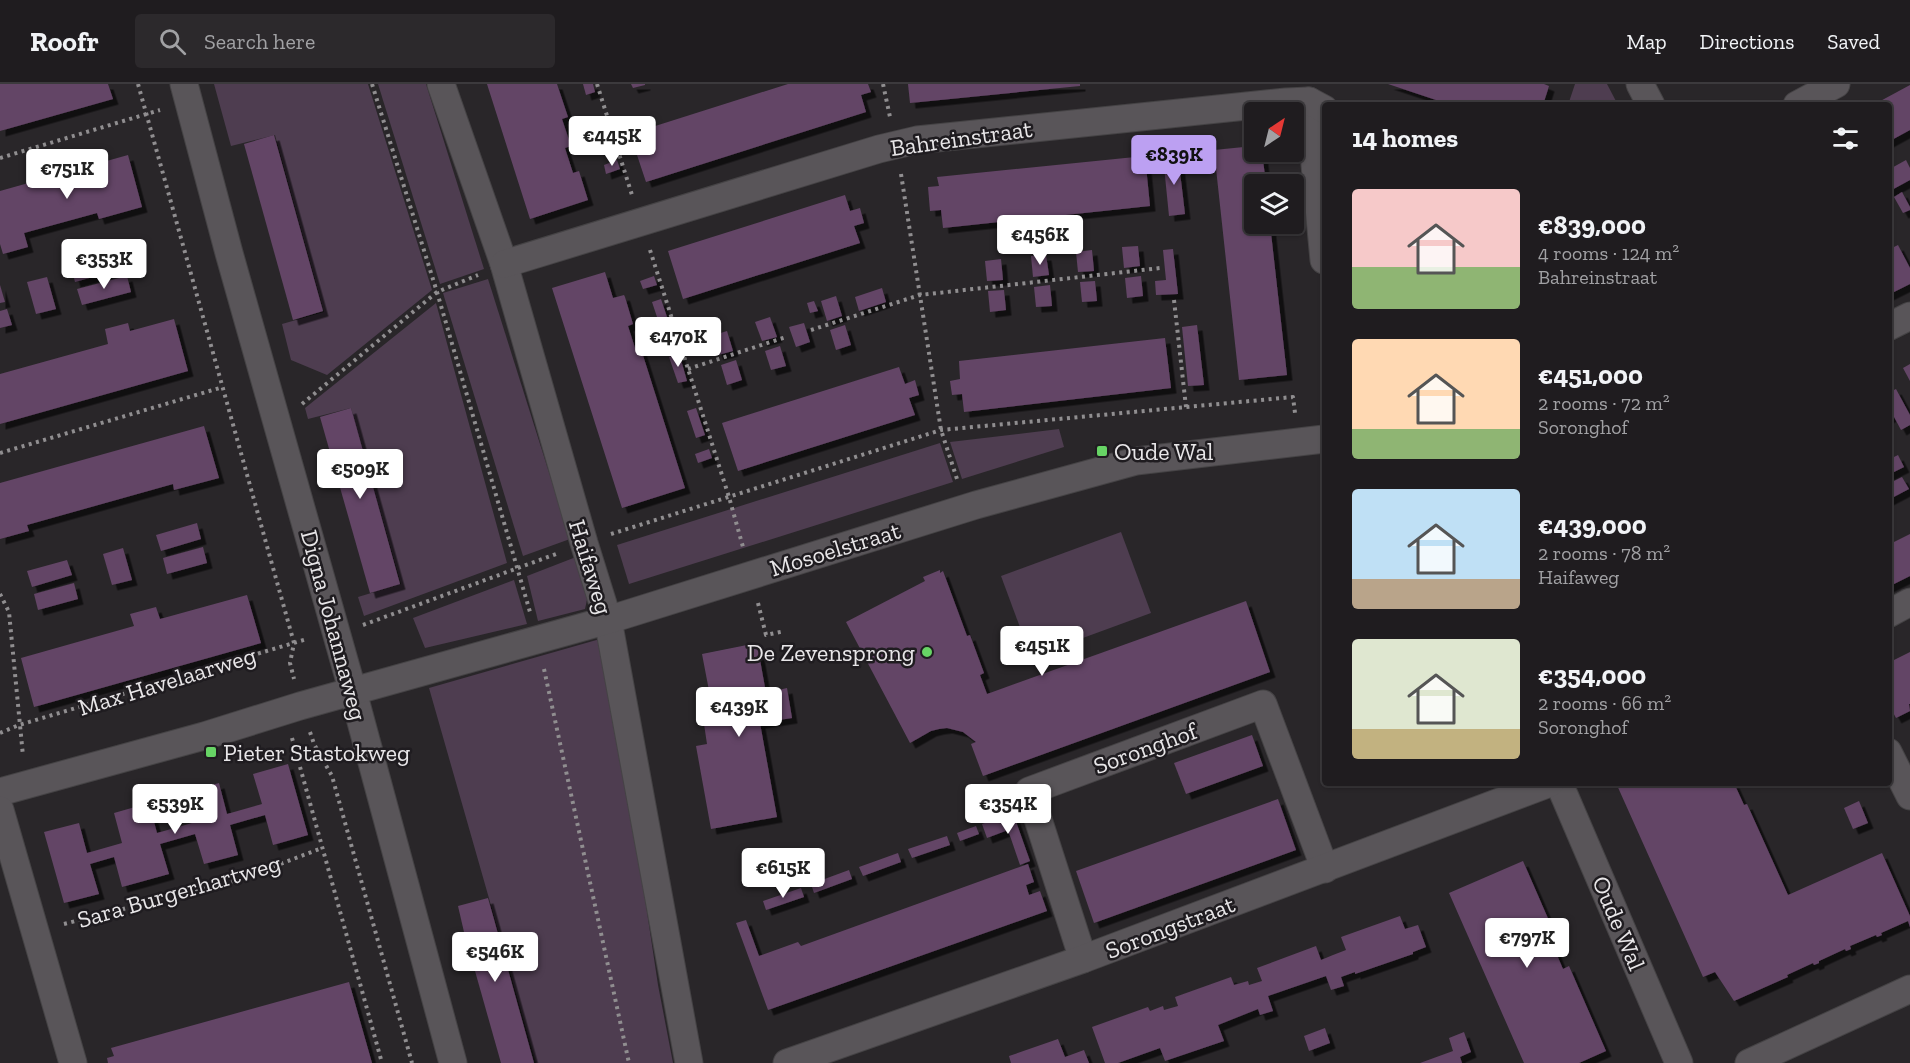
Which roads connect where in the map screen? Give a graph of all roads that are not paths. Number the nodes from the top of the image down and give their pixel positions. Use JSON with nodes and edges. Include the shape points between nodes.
{"nodes":[{"id":1,"x":184,"y":84,"type":"edge"},
{"id":2,"x":441,"y":84,"type":"edge"},
{"id":3,"x":1640,"y":84,"type":"edge"},
{"id":4,"x":1836,"y":84,"type":"edge"},
{"id":5,"x":1649,"y":102,"type":"edge"},
{"id":6,"x":1803,"y":102,"type":"edge"},
{"id":7,"x":1317,"y":105,"type":"edge"},
{"id":8,"x":1322,"y":216,"type":"edge"},
{"id":9,"x":504,"y":264,"type":"junction"},
{"id":10,"x":1910,"y":316,"type":"edge"},
{"id":11,"x":1892,"y":325,"type":"edge"},
{"id":12,"x":1322,"y":439,"type":"edge"},
{"id":13,"x":1910,"y":602,"type":"edge"},
{"id":14,"x":1892,"y":612,"type":"edge"},
{"id":15,"x":608,"y":620,"type":"junction"},
{"id":16,"x":353,"y":692,"type":"junction"},
{"id":17,"x":1892,"y":760,"type":"edge"},
{"id":18,"x":1542,"y":786,"type":"edge"},
{"id":19,"x":1560,"y":786,"type":"edge"},
{"id":20,"x":13,"y":788,"type":"edge"},
{"id":21,"x":1910,"y":796,"type":"edge"},
{"id":22,"x":0,"y":810,"type":"edge"},
{"id":23,"x":1325,"y":869,"type":"junction"},
{"id":24,"x":1083,"y":959,"type":"junction"},
{"id":25,"x":1910,"y":989,"type":"edge"},
{"id":26,"x":72,"y":1063,"type":"edge"},
{"id":27,"x":453,"y":1063,"type":"edge"},
{"id":28,"x":689,"y":1063,"type":"edge"},
{"id":29,"x":787,"y":1063,"type":"edge"},
{"id":30,"x":1679,"y":1063,"type":"edge"},
{"id":31,"x":1749,"y":1063,"type":"edge"}],
"edges":[{"from":1,"to":16,"type":"street","name":"Digna Johannaweg"},
{"from":2,"to":9,"type":"street","name":"Haifaweg"},
{"from":3,"to":5,"type":"street"},
{"from":4,"to":6,"type":"street"},
{"from":7,"to":8,"type":"street"},
{"from":7,"to":9,"type":"street","name":"Bahreinstraat","via":[[1286,102],[916,140]]},
{"from":9,"to":15,"type":"street","name":"Haifaweg"},
{"from":10,"to":11,"type":"street"},
{"from":12,"to":15,"type":"street","name":"Mosoelstraat","via":[[1136,461],[967,508]]},
{"from":13,"to":14,"type":"street"},
{"from":15,"to":16,"type":"street","name":"Mosoelstraat"},
{"from":15,"to":28,"type":"street","name":"Haifaweg"},
{"from":16,"to":20,"type":"street"},
{"from":16,"to":27,"type":"street","name":"Digna Johannaweg"},
{"from":17,"to":21,"type":"street"},
{"from":18,"to":23,"type":"street","name":"Sorongstraat"},
{"from":19,"to":30,"type":"street","name":"Oude Wal"},
{"from":22,"to":26,"type":"street"},
{"from":23,"to":24,"type":"street","name":"Sorongstraat"},
{"from":23,"to":24,"type":"street","name":"Soronghof","via":[[1263,704],[1029,791]]},
{"from":24,"to":29,"type":"street","name":"Sorongstraat"},
{"from":25,"to":31,"type":"street"}]}
